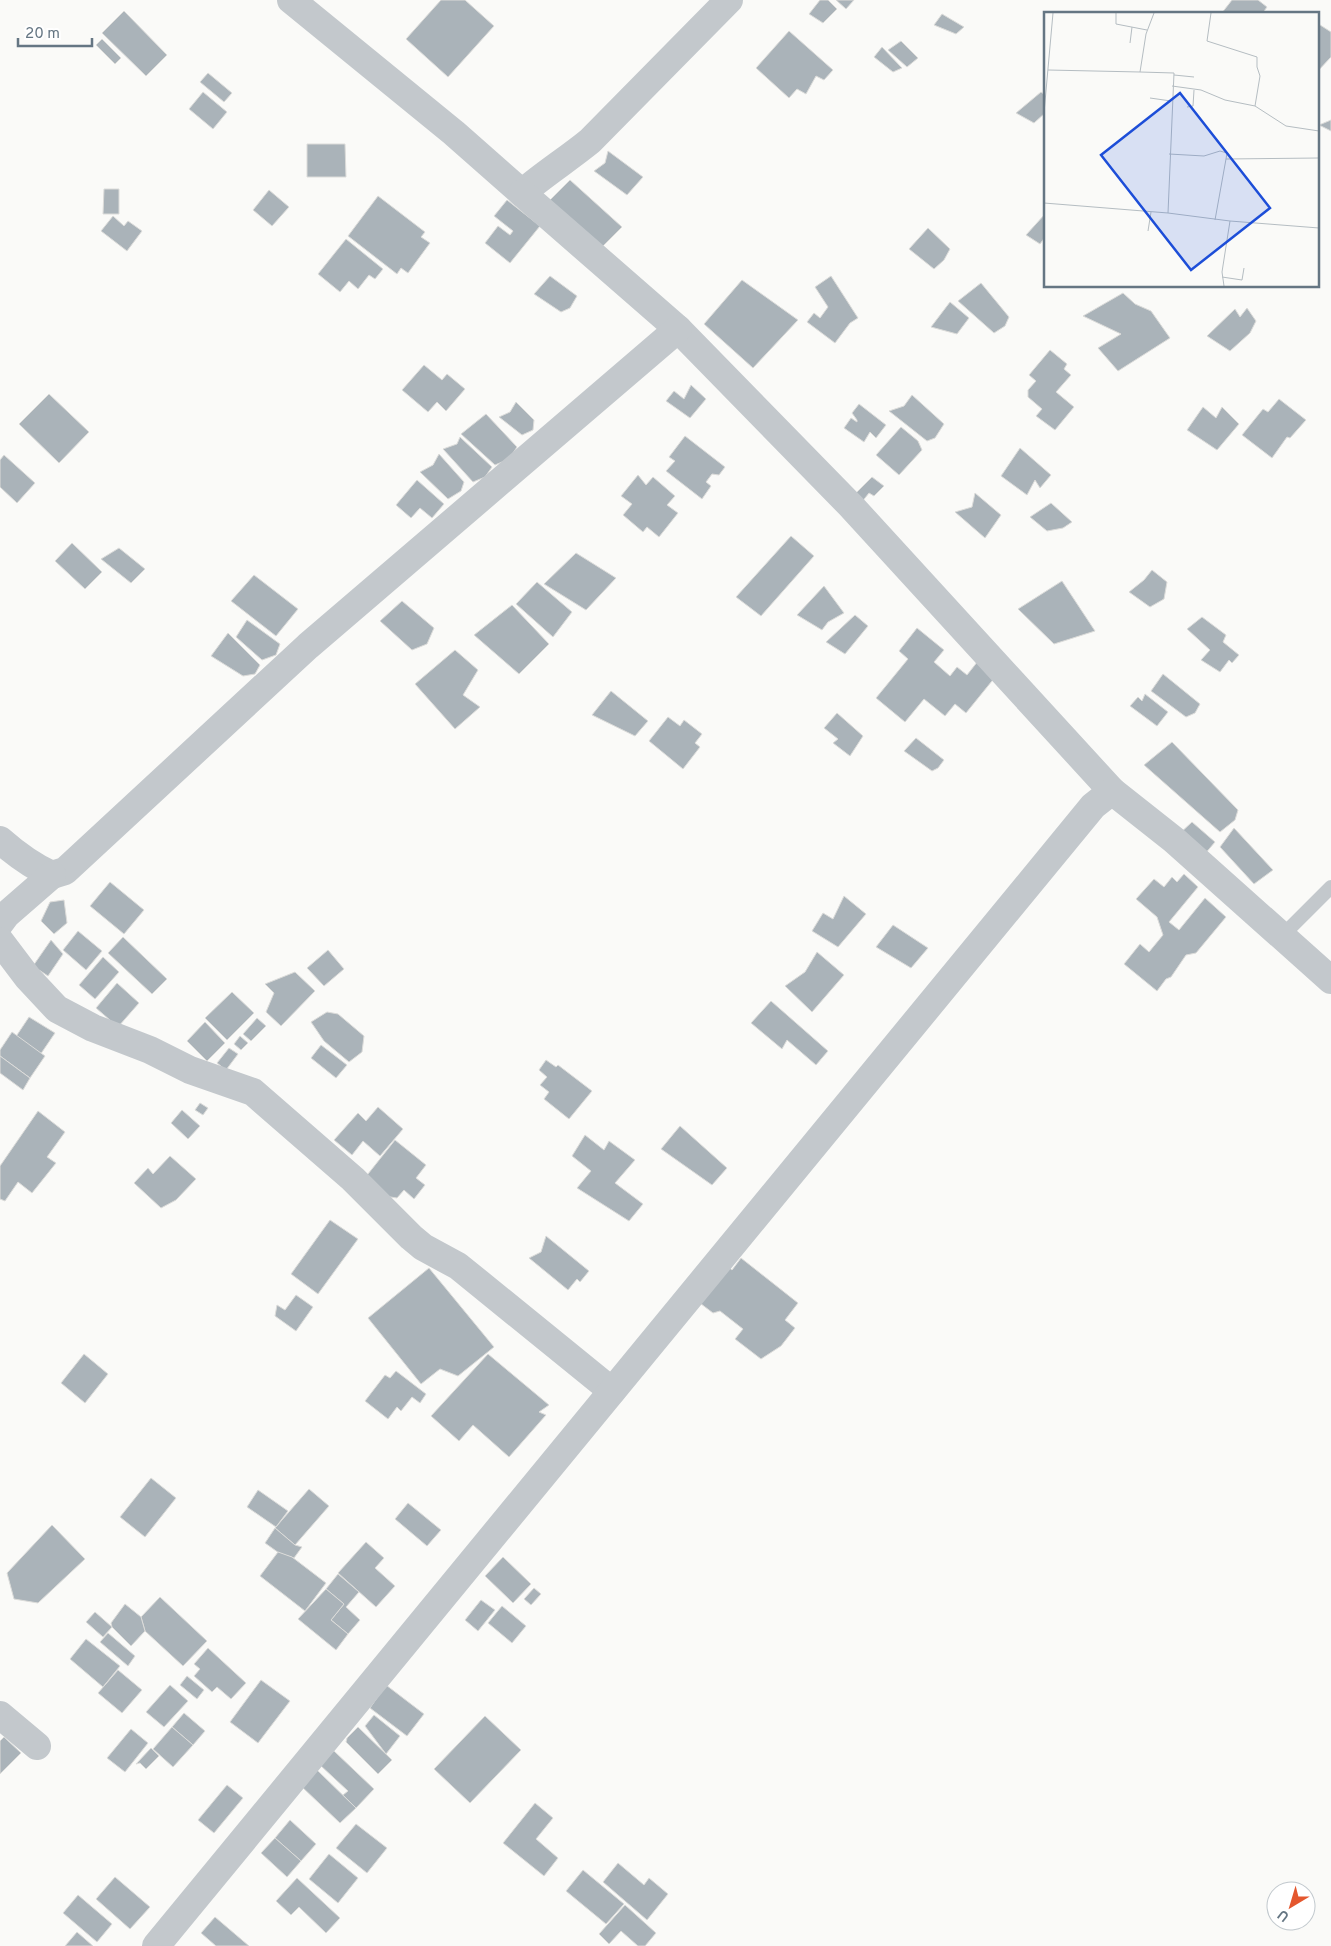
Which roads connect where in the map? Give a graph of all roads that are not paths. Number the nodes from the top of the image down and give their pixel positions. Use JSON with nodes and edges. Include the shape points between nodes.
{"nodes":[{"id":1,"x":291,"y":0,"type":"edge"},
{"id":2,"x":729,"y":0,"type":"edge"},
{"id":3,"x":522,"y":193,"type":"junction"},
{"id":4,"x":678,"y":329,"type":"junction"},
{"id":5,"x":1112,"y":791,"type":"junction"},
{"id":6,"x":0,"y":840,"type":"edge"},
{"id":7,"x":52,"y":875,"type":"junction"},
{"id":8,"x":1331,"y":886,"type":"edge"},
{"id":9,"x":0,"y":923,"type":"edge"},
{"id":10,"x":1283,"y":935,"type":"junction"},
{"id":11,"x":0,"y":941,"type":"edge"},
{"id":12,"x":1331,"y":980,"type":"edge"},
{"id":13,"x":612,"y":1391,"type":"junction"},
{"id":14,"x":0,"y":1715,"type":"edge"},
{"id":15,"x":38,"y":1746,"type":"dead end"},
{"id":16,"x":157,"y":1946,"type":"edge"}],
"edges":[{"from":1,"to":3,"type":"street"},
{"from":2,"to":3,"type":"street","via":[[590,141]]},
{"from":3,"to":4,"type":"street"},
{"from":4,"to":5,"type":"street","via":[[851,506]]},
{"from":4,"to":7,"type":"street","via":[[308,646],[65,870]]},
{"from":5,"to":10,"type":"street"},
{"from":5,"to":13,"type":"street","via":[[1094,806]]},
{"from":6,"to":7,"type":"street","via":[[22,860]]},
{"from":7,"to":9,"type":"street"},
{"from":8,"to":10,"type":"lane"},
{"from":10,"to":12,"type":"street"},
{"from":11,"to":13,"type":"street","via":[[57,1009],[190,1070],[253,1092],[353,1179],[410,1237],[458,1266]]},
{"from":13,"to":16,"type":"street"},
{"from":14,"to":15,"type":"street"}]}
